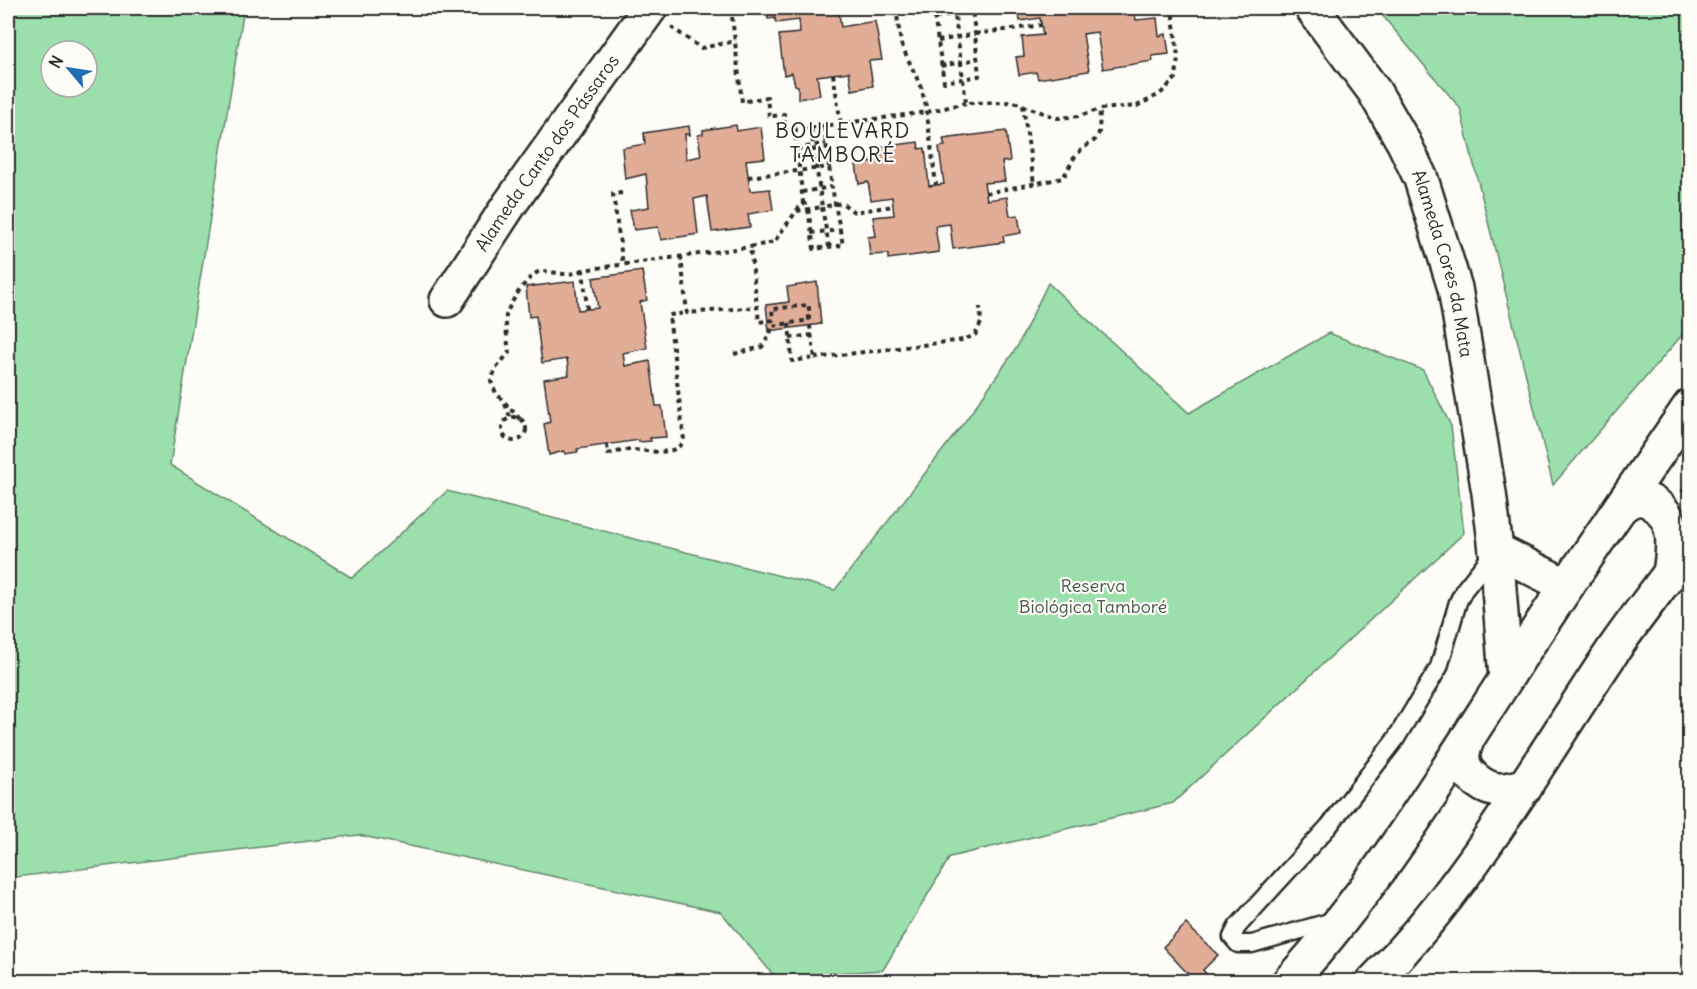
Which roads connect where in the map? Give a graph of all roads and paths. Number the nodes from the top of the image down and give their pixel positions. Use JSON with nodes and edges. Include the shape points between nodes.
{"nodes":[{"id":1,"x":650,"y":8,"type":"edge"},
{"id":2,"x":731,"y":8,"type":"edge"},
{"id":3,"x":921,"y":8,"type":"edge"},
{"id":4,"x":933,"y":8,"type":"edge"},
{"id":5,"x":954,"y":8,"type":"edge"},
{"id":6,"x":1172,"y":8,"type":"edge"},
{"id":7,"x":1312,"y":8,"type":"edge"},
{"id":8,"x":896,"y":9,"type":"edge"},
{"id":9,"x":972,"y":9,"type":"edge"},
{"id":10,"x":1134,"y":12,"type":"dead end"},
{"id":11,"x":955,"y":14,"type":"junction"},
{"id":12,"x":935,"y":18,"type":"junction"},
{"id":13,"x":1042,"y":25,"type":"dead end"},
{"id":14,"x":975,"y":34,"type":"junction"},
{"id":15,"x":958,"y":39,"type":"junction"},
{"id":16,"x":736,"y":41,"type":"junction"},
{"id":17,"x":938,"y":41,"type":"junction"},
{"id":18,"x":701,"y":48,"type":"dead end"},
{"id":19,"x":977,"y":59,"type":"junction"},
{"id":20,"x":960,"y":61,"type":"junction"},
{"id":21,"x":941,"y":66,"type":"junction"},
{"id":22,"x":833,"y":74,"type":"dead end"},
{"id":23,"x":963,"y":80,"type":"junction"},
{"id":24,"x":966,"y":103,"type":"junction"},
{"id":25,"x":1023,"y":105,"type":"junction"},
{"id":26,"x":1100,"y":109,"type":"junction"},
{"id":27,"x":927,"y":112,"type":"junction"},
{"id":28,"x":841,"y":124,"type":"junction"},
{"id":29,"x":824,"y":126,"type":"junction"},
{"id":30,"x":811,"y":128,"type":"junction"},
{"id":31,"x":795,"y":130,"type":"junction"},
{"id":32,"x":826,"y":143,"type":"junction"},
{"id":33,"x":814,"y":146,"type":"junction"},
{"id":34,"x":797,"y":149,"type":"junction"},
{"id":35,"x":829,"y":167,"type":"junction"},
{"id":36,"x":817,"y":168,"type":"junction"},
{"id":37,"x":800,"y":171,"type":"junction"},
{"id":38,"x":748,"y":177,"type":"dead end"},
{"id":39,"x":1034,"y":184,"type":"junction"},
{"id":40,"x":936,"y":185,"type":"dead end"},
{"id":41,"x":832,"y":187,"type":"junction"},
{"id":42,"x":820,"y":189,"type":"junction"},
{"id":43,"x":802,"y":192,"type":"junction"},
{"id":44,"x":622,"y":193,"type":"dead end"},
{"id":45,"x":986,"y":193,"type":"dead end"},
{"id":46,"x":803,"y":202,"type":"junction"},
{"id":47,"x":835,"y":205,"type":"junction"},
{"id":48,"x":893,"y":206,"type":"dead end"},
{"id":49,"x":822,"y":207,"type":"junction"},
{"id":50,"x":808,"y":209,"type":"junction"},
{"id":51,"x":797,"y":211,"type":"junction"},
{"id":52,"x":840,"y":230,"type":"junction"},
{"id":53,"x":826,"y":231,"type":"junction"},
{"id":54,"x":811,"y":233,"type":"junction"},
{"id":55,"x":750,"y":247,"type":"junction"},
{"id":56,"x":829,"y":247,"type":"junction"},
{"id":57,"x":681,"y":256,"type":"junction"},
{"id":58,"x":623,"y":265,"type":"junction"},
{"id":59,"x":583,"y":270,"type":"junction"},
{"id":60,"x":447,"y":300,"type":"dead end"},
{"id":61,"x":758,"y":307,"type":"junction"},
{"id":62,"x":980,"y":307,"type":"dead end"},
{"id":63,"x":587,"y":309,"type":"dead end"},
{"id":64,"x":687,"y":313,"type":"junction"},
{"id":65,"x":809,"y":320,"type":"junction"},
{"id":66,"x":789,"y":323,"type":"junction"},
{"id":67,"x":812,"y":335,"type":"junction"},
{"id":68,"x":790,"y":338,"type":"junction"},
{"id":69,"x":734,"y":354,"type":"dead end"},
{"id":70,"x":815,"y":358,"type":"junction"},
{"id":71,"x":504,"y":401,"type":"junction"},
{"id":72,"x":1689,"y":406,"type":"edge"},
{"id":73,"x":510,"y":417,"type":"junction"},
{"id":74,"x":520,"y":418,"type":"junction"},
{"id":75,"x":608,"y":445,"type":"dead end"},
{"id":76,"x":1621,"y":507,"type":"junction"},
{"id":77,"x":1689,"y":546,"type":"edge"},
{"id":78,"x":1496,"y":550,"type":"junction"},
{"id":79,"x":1670,"y":574,"type":"junction"},
{"id":80,"x":1567,"y":586,"type":"junction"},
{"id":81,"x":1506,"y":678,"type":"junction"},
{"id":82,"x":1467,"y":740,"type":"junction"},
{"id":83,"x":1526,"y":786,"type":"junction"},
{"id":84,"x":1342,"y":919,"type":"junction"},
{"id":85,"x":1289,"y":981,"type":"edge"},
{"id":86,"x":1373,"y":981,"type":"edge"}],
"edges":[{"from":1,"to":60,"type":"main road","name":"Alameda Canto dos Pássaros","via":[[509,205]]},
{"from":2,"to":16,"type":"path"},
{"from":3,"to":8,"type":"path"},
{"from":4,"to":12,"type":"path"},
{"from":5,"to":11,"type":"path"},
{"from":6,"to":10,"type":"path"},
{"from":6,"to":26,"type":"path","via":[[1178,57],[1176,78],[1160,94],[1137,106]]},
{"from":7,"to":78,"type":"main road","name":"Alameda Cores da Mata","via":[[1374,92],[1421,179],[1435,217],[1455,288],[1481,434]]},
{"from":8,"to":27,"type":"path","via":[[901,44],[921,87]]},
{"from":9,"to":11,"type":"path"},
{"from":9,"to":14,"type":"path"},
{"from":11,"to":12,"type":"path"},
{"from":11,"to":15,"type":"path"},
{"from":12,"to":17,"type":"path"},
{"from":13,"to":14,"type":"path"},
{"from":14,"to":15,"type":"path"},
{"from":14,"to":19,"type":"path"},
{"from":15,"to":17,"type":"path"},
{"from":15,"to":20,"type":"path"},
{"from":16,"to":18,"type":"path"},
{"from":16,"to":31,"type":"path","via":[[742,102],[767,97],[769,117],[784,114],[786,131]]},
{"from":17,"to":21,"type":"path"},
{"from":19,"to":20,"type":"path"},
{"from":19,"to":23,"type":"path","via":[[979,76]]},
{"from":20,"to":21,"type":"path"},
{"from":20,"to":23,"type":"path"},
{"from":21,"to":23,"type":"path","via":[[944,82]]},
{"from":22,"to":28,"type":"path"},
{"from":23,"to":24,"type":"path"},
{"from":24,"to":25,"type":"path","via":[[995,101]]},
{"from":24,"to":27,"type":"path"},
{"from":25,"to":26,"type":"path","via":[[1057,118]]},
{"from":25,"to":39,"type":"path"},
{"from":26,"to":39,"type":"path","via":[[1099,133],[1074,158],[1064,178]]},
{"from":27,"to":28,"type":"path"},
{"from":27,"to":40,"type":"path"},
{"from":28,"to":29,"type":"path"},
{"from":29,"to":30,"type":"path"},
{"from":29,"to":32,"type":"path"},
{"from":30,"to":31,"type":"path"},
{"from":30,"to":33,"type":"path"},
{"from":31,"to":34,"type":"path"},
{"from":32,"to":33,"type":"path"},
{"from":32,"to":35,"type":"path"},
{"from":33,"to":34,"type":"path"},
{"from":33,"to":36,"type":"path"},
{"from":34,"to":37,"type":"path"},
{"from":35,"to":36,"type":"path"},
{"from":35,"to":41,"type":"path"},
{"from":36,"to":37,"type":"path"},
{"from":36,"to":42,"type":"path"},
{"from":37,"to":38,"type":"path"},
{"from":37,"to":43,"type":"path"},
{"from":39,"to":45,"type":"path"},
{"from":41,"to":42,"type":"path"},
{"from":41,"to":47,"type":"path"},
{"from":42,"to":43,"type":"path"},
{"from":42,"to":49,"type":"path"},
{"from":43,"to":46,"type":"path"},
{"from":44,"to":58,"type":"path","via":[[613,194]]},
{"from":46,"to":50,"type":"path"},
{"from":46,"to":51,"type":"path"},
{"from":47,"to":48,"type":"path","via":[[842,203],[854,212]]},
{"from":47,"to":49,"type":"path"},
{"from":47,"to":52,"type":"path"},
{"from":49,"to":50,"type":"path"},
{"from":49,"to":53,"type":"path"},
{"from":50,"to":51,"type":"path"},
{"from":50,"to":54,"type":"path"},
{"from":51,"to":55,"type":"path","via":[[774,242]]},
{"from":52,"to":53,"type":"path"},
{"from":52,"to":56,"type":"path","via":[[843,245]]},
{"from":53,"to":54,"type":"path"},
{"from":53,"to":56,"type":"path"},
{"from":54,"to":56,"type":"path","via":[[814,249]]},
{"from":55,"to":57,"type":"path"},
{"from":55,"to":61,"type":"path"},
{"from":57,"to":58,"type":"path"},
{"from":57,"to":64,"type":"path"},
{"from":58,"to":59,"type":"path"},
{"from":59,"to":63,"type":"path"},
{"from":59,"to":71,"type":"path","via":[[557,275],[541,271],[532,275],[518,294],[506,317],[508,353],[491,381]]},
{"from":61,"to":64,"type":"path"},
{"from":61,"to":65,"type":"path","via":[[759,322],[773,320],[772,309],[809,305]]},
{"from":62,"to":70,"type":"path","via":[[981,323],[975,335],[963,340]]},
{"from":64,"to":75,"type":"path","via":[[669,315],[684,440],[681,446],[657,452],[630,450],[608,454]]},
{"from":65,"to":66,"type":"path"},
{"from":65,"to":67,"type":"path"},
{"from":66,"to":68,"type":"path"},
{"from":66,"to":69,"type":"path","via":[[772,326],[762,347]]},
{"from":67,"to":68,"type":"path"},
{"from":67,"to":70,"type":"path"},
{"from":68,"to":70,"type":"path","via":[[792,361]]},
{"from":71,"to":73,"type":"path"},
{"from":71,"to":74,"type":"path"},
{"from":72,"to":76,"type":"main road"},
{"from":73,"to":74,"type":"path"},
{"from":73,"to":74,"type":"path","via":[[502,433],[512,441],[524,436],[526,429]]},
{"from":76,"to":79,"type":"main road","via":[[1639,498],[1666,514],[1673,538]]},
{"from":76,"to":80,"type":"main road"},
{"from":77,"to":79,"type":"main road"},
{"from":78,"to":80,"type":"main road"},
{"from":78,"to":81,"type":"main road","name":"Alameda Cores da Mata"},
{"from":78,"to":84,"type":"lane","via":[[1464,590],[1439,667],[1395,740],[1329,826],[1232,937],[1238,944],[1252,944]]},
{"from":79,"to":83,"type":"main road","via":[[1615,648]]},
{"from":80,"to":81,"type":"main road"},
{"from":81,"to":82,"type":"main road"},
{"from":82,"to":83,"type":"main road","via":[[1462,757],[1470,774],[1493,789]]},
{"from":82,"to":84,"type":"main road","via":[[1425,806]]},
{"from":83,"to":86,"type":"main road","via":[[1456,887]]},
{"from":84,"to":85,"type":"main road"}]}
